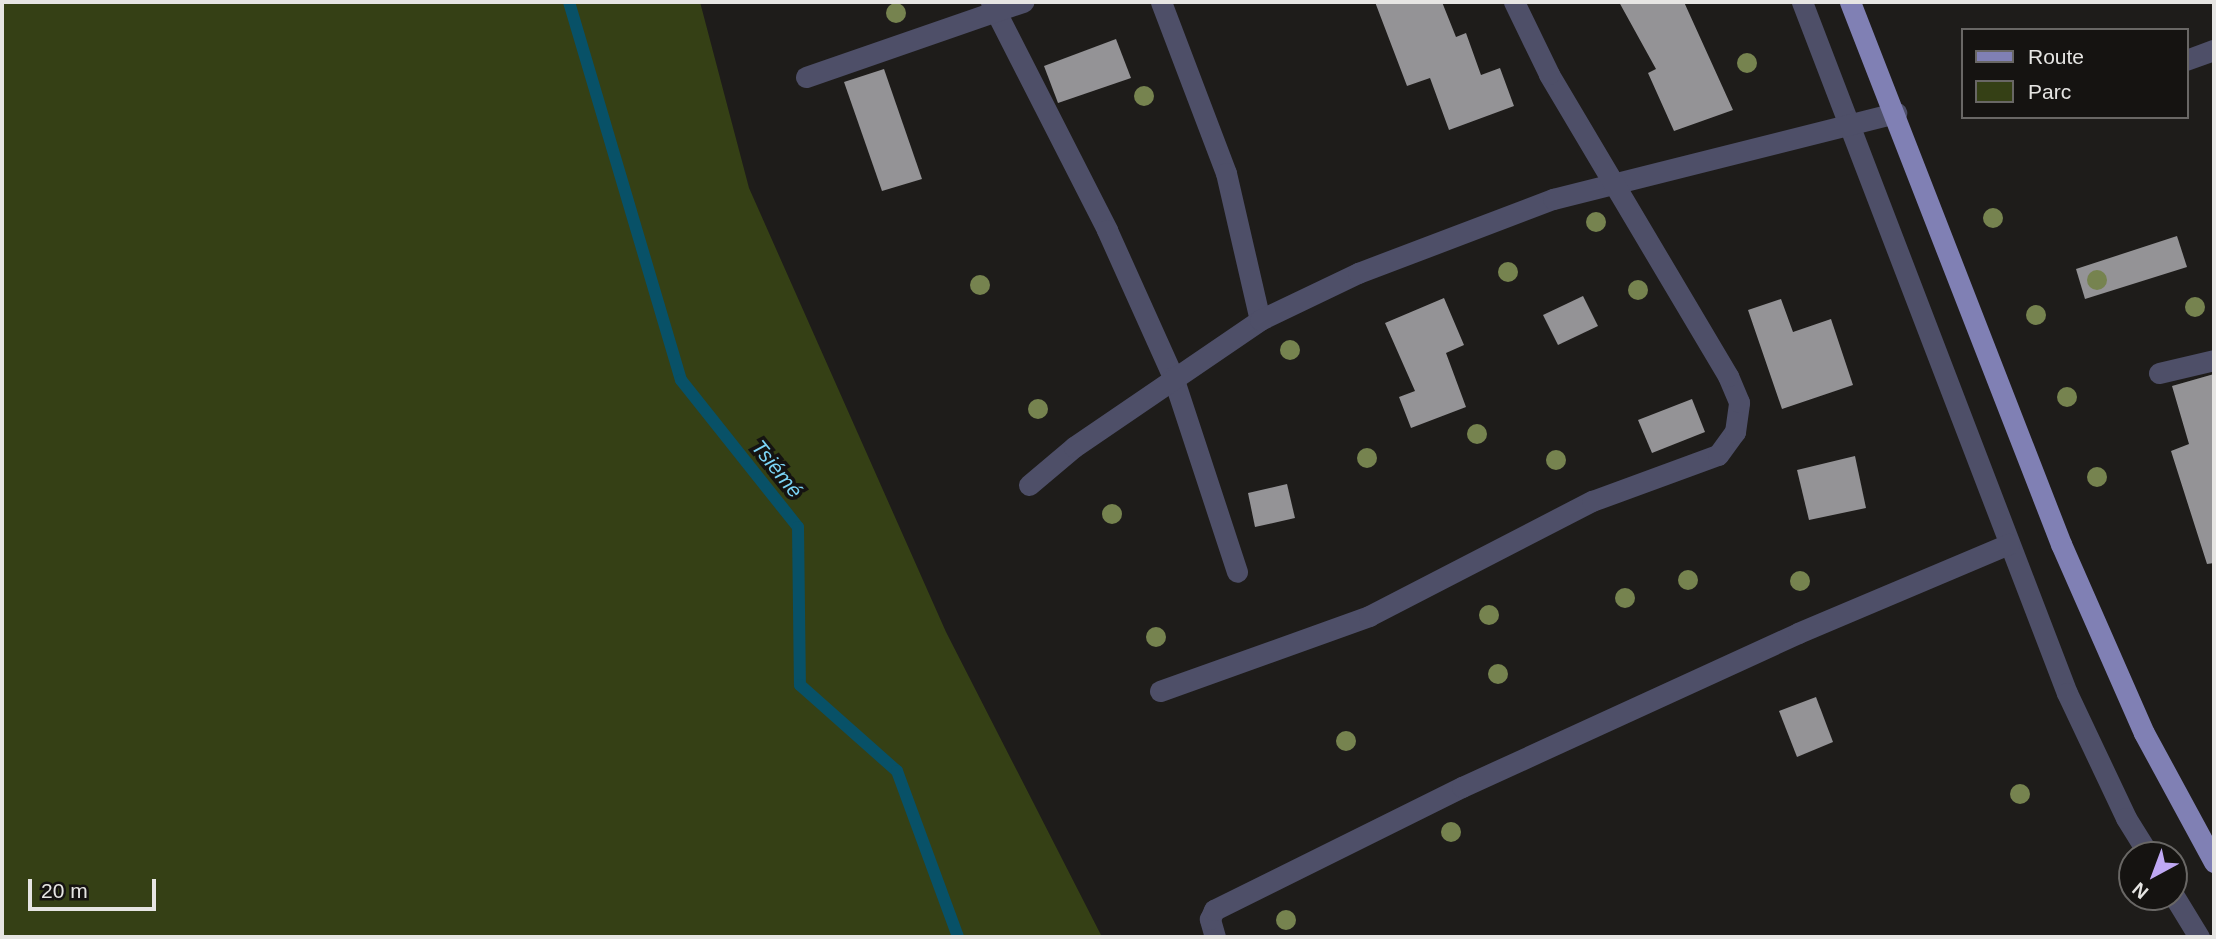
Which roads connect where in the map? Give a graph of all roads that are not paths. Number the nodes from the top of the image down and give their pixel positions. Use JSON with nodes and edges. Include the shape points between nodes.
{"nodes":[{"id":1,"x":1023,"y":2,"type":"edge"},
{"id":2,"x":1161,"y":2,"type":"edge"},
{"id":3,"x":1514,"y":2,"type":"edge"},
{"id":4,"x":1802,"y":2,"type":"edge"},
{"id":5,"x":1850,"y":2,"type":"edge"},
{"id":6,"x":993,"y":7,"type":"edge"},
{"id":7,"x":2214,"y":50,"type":"edge"},
{"id":8,"x":2188,"y":59,"type":"edge"},
{"id":9,"x":806,"y":76,"type":"dead end"},
{"id":10,"x":1896,"y":113,"type":"junction"},
{"id":11,"x":1851,"y":122,"type":"junction"},
{"id":12,"x":1614,"y":183,"type":"junction"},
{"id":13,"x":1261,"y":320,"type":"junction"},
{"id":14,"x":2214,"y":360,"type":"edge"},
{"id":15,"x":2159,"y":373,"type":"dead end"},
{"id":16,"x":1173,"y":377,"type":"junction"},
{"id":17,"x":1029,"y":485,"type":"dead end"},
{"id":18,"x":2009,"y":544,"type":"junction"},
{"id":19,"x":1237,"y":572,"type":"dead end"},
{"id":20,"x":1160,"y":691,"type":"dead end"},
{"id":21,"x":2140,"y":841,"type":"edge"},
{"id":22,"x":2214,"y":862,"type":"edge"},
{"id":23,"x":2184,"y":911,"type":"edge"},
{"id":24,"x":1215,"y":937,"type":"edge"},
{"id":25,"x":2200,"y":937,"type":"edge"}],
"edges":[{"from":1,"to":6,"type":"street"},
{"from":2,"to":13,"type":"street","via":[[1226,173]]},
{"from":3,"to":12,"type":"street","via":[[1549,74]]},
{"from":4,"to":11,"type":"street"},
{"from":5,"to":10,"type":"main road"},
{"from":6,"to":9,"type":"street"},
{"from":6,"to":16,"type":"street","via":[[1107,230]]},
{"from":7,"to":8,"type":"street"},
{"from":10,"to":11,"type":"street"},
{"from":10,"to":22,"type":"main road","via":[[2061,544],[2144,733]]},
{"from":11,"to":12,"type":"street"},
{"from":11,"to":18,"type":"street"},
{"from":12,"to":13,"type":"street","via":[[1553,200],[1358,273]]},
{"from":12,"to":20,"type":"street","via":[[1739,402],[1735,432],[1718,455],[1592,501],[1369,616]]},
{"from":13,"to":16,"type":"street"},
{"from":14,"to":15,"type":"street"},
{"from":16,"to":17,"type":"street"},
{"from":16,"to":19,"type":"street"},
{"from":18,"to":21,"type":"street","via":[[2067,693]]},
{"from":18,"to":24,"type":"street","via":[[1798,633],[1462,787],[1214,910],[1210,919]]},
{"from":23,"to":25,"type":"street"}]}
